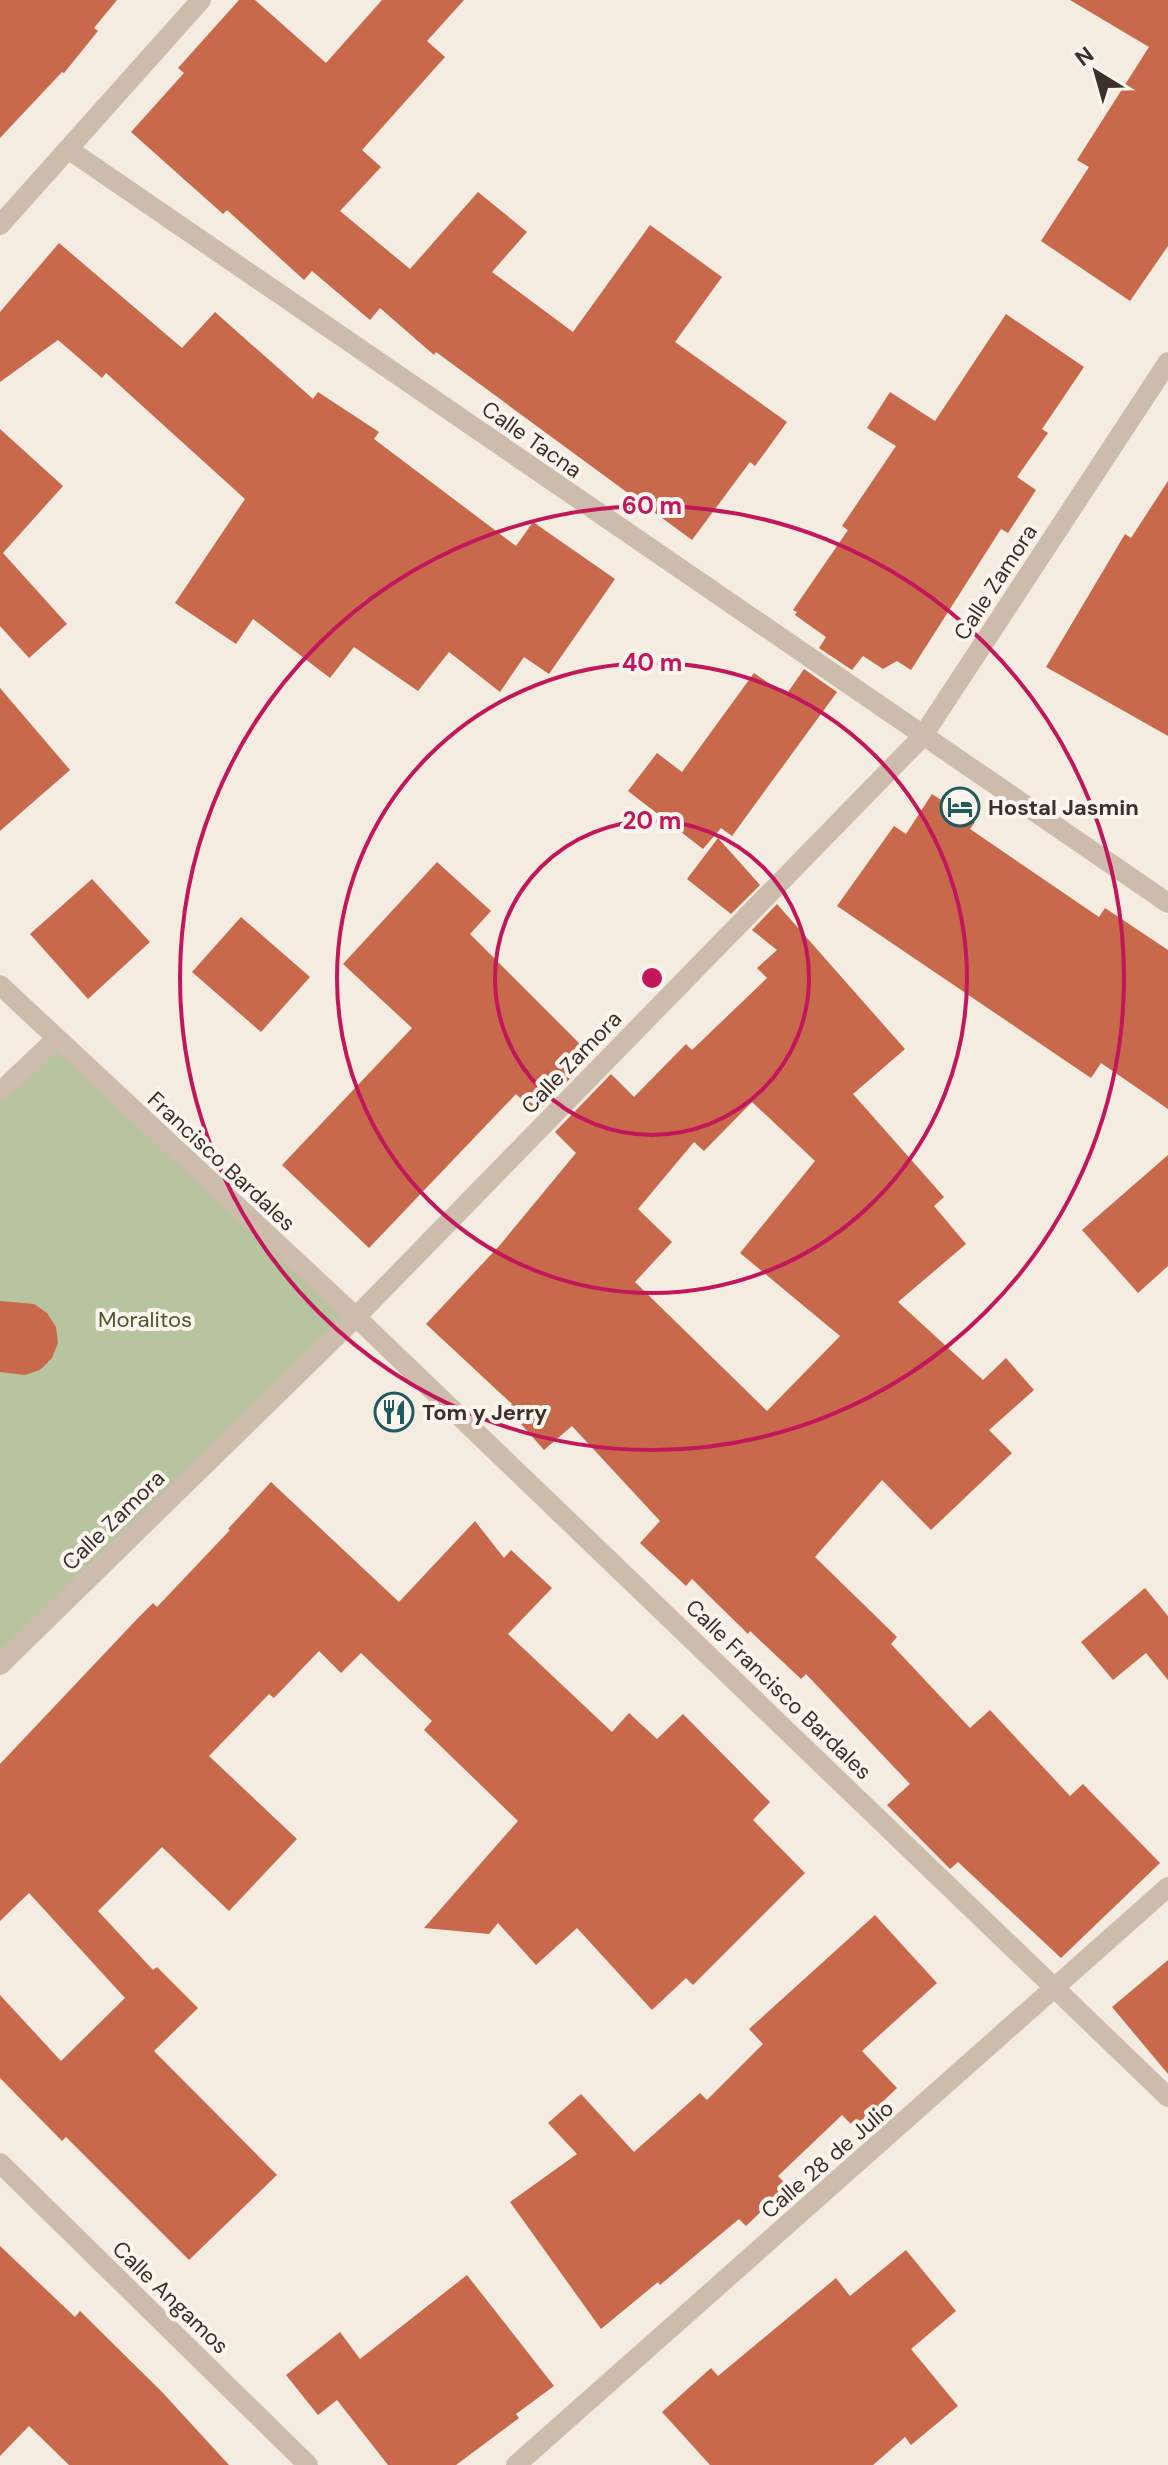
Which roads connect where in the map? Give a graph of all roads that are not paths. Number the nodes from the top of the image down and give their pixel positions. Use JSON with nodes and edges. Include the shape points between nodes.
{"nodes":[{"id":1,"x":201,"y":0,"type":"edge"},
{"id":2,"x":68,"y":149,"type":"junction"},
{"id":3,"x":0,"y":225,"type":"edge"},
{"id":4,"x":1168,"y":362,"type":"edge"},
{"id":5,"x":922,"y":737,"type":"junction"},
{"id":6,"x":1168,"y":903,"type":"edge"},
{"id":7,"x":0,"y":985,"type":"edge"},
{"id":8,"x":56,"y":1039,"type":"junction"},
{"id":9,"x":0,"y":1092,"type":"edge"},
{"id":10,"x":356,"y":1317,"type":"junction"},
{"id":11,"x":0,"y":1665,"type":"edge"},
{"id":12,"x":1168,"y":1887,"type":"edge"},
{"id":13,"x":1056,"y":1988,"type":"junction"},
{"id":14,"x":1168,"y":2097,"type":"edge"},
{"id":15,"x":0,"y":2163,"type":"edge"},
{"id":16,"x":308,"y":2465,"type":"edge"},
{"id":17,"x":516,"y":2465,"type":"edge"}],
"edges":[{"from":1,"to":2,"type":"street"},
{"from":2,"to":3,"type":"street"},
{"from":2,"to":5,"type":"street","name":"Calle Tacna"},
{"from":4,"to":5,"type":"street","name":"Calle Zamora"},
{"from":5,"to":6,"type":"street","name":"Calle Tacna"},
{"from":5,"to":10,"type":"street","name":"Calle Zamora"},
{"from":7,"to":8,"type":"street"},
{"from":8,"to":9,"type":"street"},
{"from":8,"to":10,"type":"street","name":"Francisco Bardales"},
{"from":10,"to":11,"type":"street","name":"Calle Zamora"},
{"from":10,"to":13,"type":"street","name":"Calle Francisco Bardales"},
{"from":12,"to":13,"type":"street","name":"Calle 28 de Julio"},
{"from":13,"to":14,"type":"street","name":"Calle Francisco Bardales"},
{"from":13,"to":17,"type":"street","name":"Calle 28 de Julio"},
{"from":15,"to":16,"type":"street","name":"Calle Angamos"}]}
